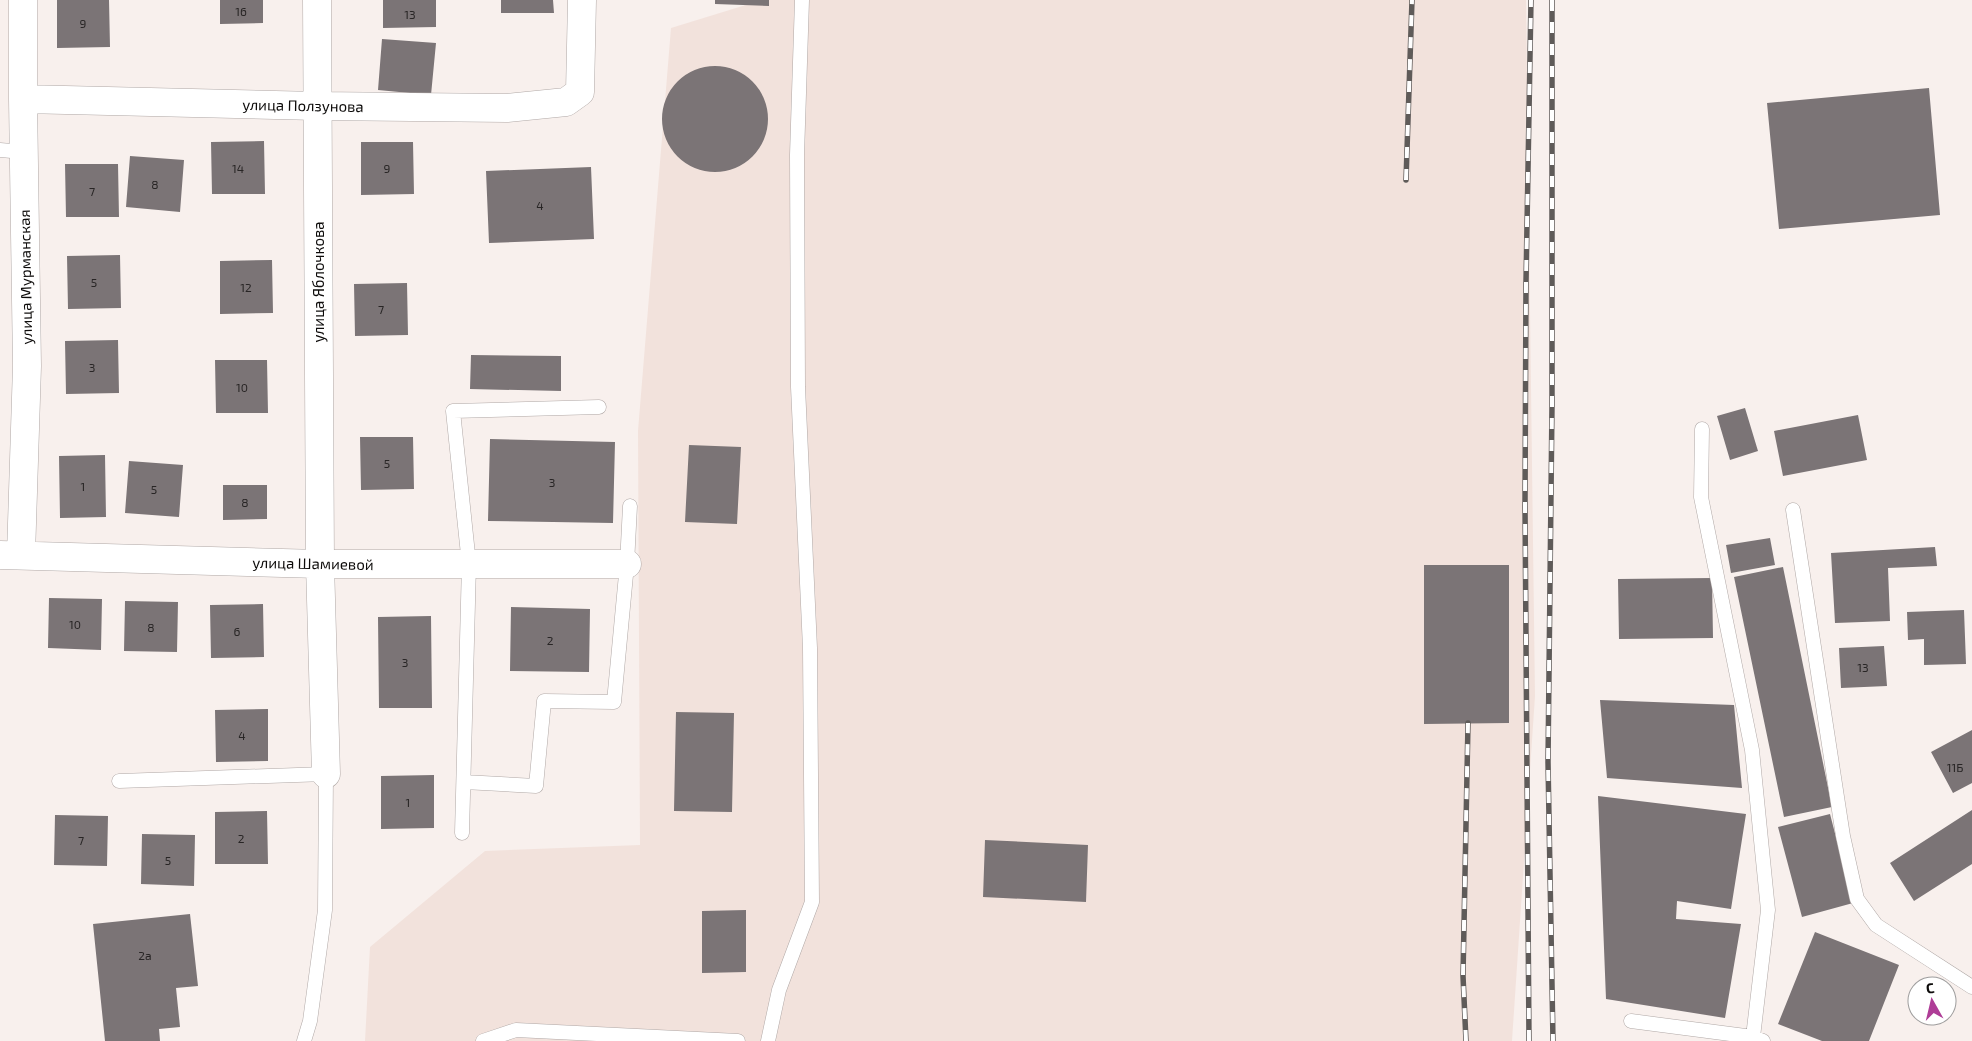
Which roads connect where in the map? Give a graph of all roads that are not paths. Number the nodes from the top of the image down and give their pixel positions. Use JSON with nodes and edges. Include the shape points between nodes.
{"nodes":[{"id":1,"x":24,"y":0,"type":"edge"},
{"id":2,"x":317,"y":0,"type":"edge"},
{"id":3,"x":582,"y":0,"type":"edge"},
{"id":4,"x":802,"y":0,"type":"edge"},
{"id":5,"x":23,"y":100,"type":"junction"},
{"id":6,"x":317,"y":106,"type":"junction"},
{"id":7,"x":12,"y":151,"type":"edge"},
{"id":8,"x":598,"y":407,"type":"dead end"},
{"id":9,"x":1702,"y":429,"type":"dead end"},
{"id":10,"x":630,"y":506,"type":"dead end"},
{"id":11,"x":1792,"y":510,"type":"dead end"},
{"id":12,"x":10,"y":555,"type":"edge"},
{"id":13,"x":320,"y":564,"type":"junction"},
{"id":14,"x":469,"y":564,"type":"junction"},
{"id":15,"x":627,"y":564,"type":"junction"},
{"id":16,"x":326,"y":774,"type":"junction"},
{"id":17,"x":119,"y":781,"type":"dead end"},
{"id":18,"x":464,"y":782,"type":"junction"},
{"id":19,"x":462,"y":833,"type":"dead end"},
{"id":20,"x":1972,"y":987,"type":"edge"},
{"id":21,"x":1632,"y":1021,"type":"dead end"},
{"id":22,"x":1758,"y":1039,"type":"edge"},
{"id":23,"x":304,"y":1041,"type":"edge"},
{"id":24,"x":483,"y":1041,"type":"edge"},
{"id":25,"x":738,"y":1041,"type":"edge"},
{"id":26,"x":768,"y":1041,"type":"edge"}],
"edges":[{"from":1,"to":5,"type":"street","name":"улица Мурманская"},
{"from":2,"to":6,"type":"street","name":"улица Яблочкова"},
{"from":3,"to":6,"type":"street","name":"улица Ползунова","via":[[580,92],[566,102],[506,108]]},
{"from":4,"to":26,"type":"lane","via":[[798,387],[810,648],[812,902],[779,990]]},
{"from":5,"to":6,"type":"street","name":"улица Ползунова"},
{"from":5,"to":7,"type":"street","name":"улица Мурманская"},
{"from":6,"to":13,"type":"street","name":"улица Яблочкова"},
{"from":7,"to":12,"type":"street","name":"улица Мурманская","via":[[27,366]]},
{"from":8,"to":14,"type":"lane","via":[[453,411]]},
{"from":9,"to":22,"type":"lane","via":[[1701,497],[1752,750],[1768,910]]},
{"from":10,"to":15,"type":"lane"},
{"from":11,"to":20,"type":"lane","via":[[1843,836],[1857,898],[1876,926]]},
{"from":12,"to":13,"type":"street","name":"улица Шамиевой"},
{"from":13,"to":14,"type":"street","name":"улица Шамиевой"},
{"from":13,"to":16,"type":"street","name":"улица Яблочкова"},
{"from":14,"to":15,"type":"street","name":"улица Шамиевой"},
{"from":14,"to":18,"type":"lane"},
{"from":15,"to":18,"type":"lane","via":[[614,702],[544,701],[536,786]]},
{"from":16,"to":17,"type":"lane"},
{"from":16,"to":23,"type":"lane","via":[[325,910],[310,1020]]},
{"from":18,"to":19,"type":"lane"},
{"from":21,"to":22,"type":"lane"},
{"from":24,"to":25,"type":"lane","via":[[516,1030]]}]}
